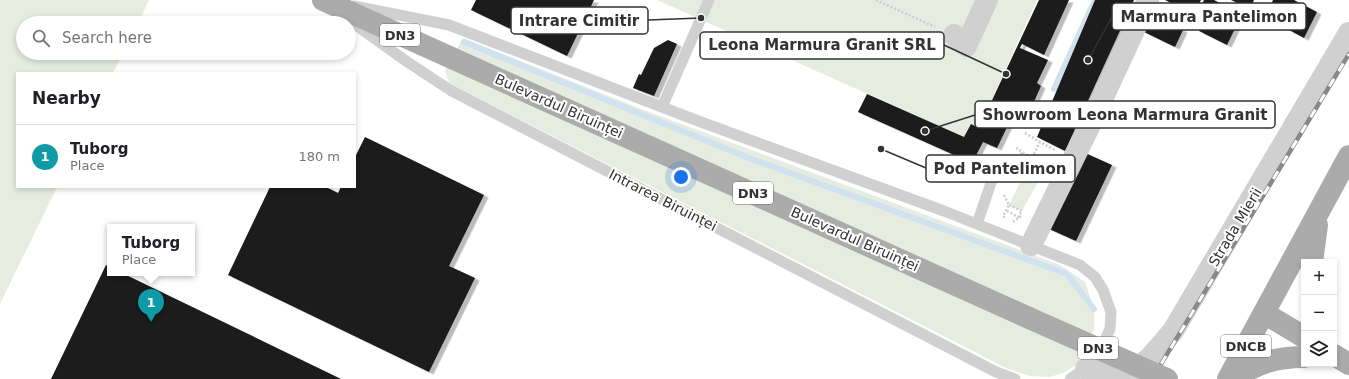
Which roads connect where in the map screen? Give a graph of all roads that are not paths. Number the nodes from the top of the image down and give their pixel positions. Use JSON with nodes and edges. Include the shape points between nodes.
{"nodes":[{"id":1,"x":323,"y":0,"type":"edge"},
{"id":2,"x":326,"y":0,"type":"edge"},
{"id":3,"x":710,"y":0,"type":"edge"},
{"id":4,"x":987,"y":0,"type":"edge"},
{"id":5,"x":1148,"y":0,"type":"edge"},
{"id":6,"x":345,"y":16,"type":"edge"},
{"id":7,"x":356,"y":24,"type":"edge"},
{"id":8,"x":1349,"y":32,"type":"edge"},
{"id":9,"x":954,"y":35,"type":"road end"},
{"id":10,"x":662,"y":107,"type":"junction"},
{"id":11,"x":1349,"y":156,"type":"edge"},
{"id":12,"x":993,"y":178,"type":"dead end"},
{"id":13,"x":1318,"y":213,"type":"junction"},
{"id":14,"x":978,"y":224,"type":"junction"},
{"id":15,"x":1031,"y":244,"type":"junction"},
{"id":16,"x":1312,"y":259,"type":"edge"},
{"id":17,"x":1264,"y":313,"type":"junction"},
{"id":18,"x":1301,"y":335,"type":"edge"},
{"id":19,"x":1301,"y":357,"type":"edge"},
{"id":20,"x":1078,"y":374,"type":"edge"},
{"id":21,"x":1015,"y":379,"type":"edge"},
{"id":22,"x":1167,"y":379,"type":"edge"},
{"id":23,"x":1228,"y":379,"type":"edge"},
{"id":24,"x":1234,"y":379,"type":"edge"}],
"edges":[{"from":1,"to":6,"type":"lane","name":"Intrarea Biruinței"},
{"from":1,"to":22,"type":"main road","name":"Bulevardul Biruinței","number":"DN3","bridge":true},
{"from":2,"to":10,"type":"lane","via":[[449,25]]},
{"from":3,"to":10,"type":"lane"},
{"from":4,"to":9,"type":"street","via":[[966,46]]},
{"from":5,"to":15,"type":"street"},
{"from":7,"to":21,"type":"lane","name":"Intrarea Biruinței","via":[[450,90],[848,297],[996,372]]},
{"from":8,"to":20,"type":"street","name":"Strada Mierii","via":[[1173,331],[1141,366],[1126,373]]},
{"from":10,"to":14,"type":"lane"},
{"from":11,"to":13,"type":"main road","number":"DNCB"},
{"from":12,"to":14,"type":"lane"},
{"from":13,"to":16,"type":"main road"},
{"from":13,"to":17,"type":"main road","number":"DNCB"},
{"from":14,"to":15,"type":"lane"},
{"from":15,"to":20,"type":"lane","via":[[1080,265],[1095,277],[1103,290],[1110,312],[1110,329],[1095,360]]},
{"from":17,"to":18,"type":"main road"},
{"from":17,"to":23,"type":"main road","number":"DNCB"},
{"from":19,"to":24,"type":"main road","via":[[1273,359],[1257,364]]}]}
